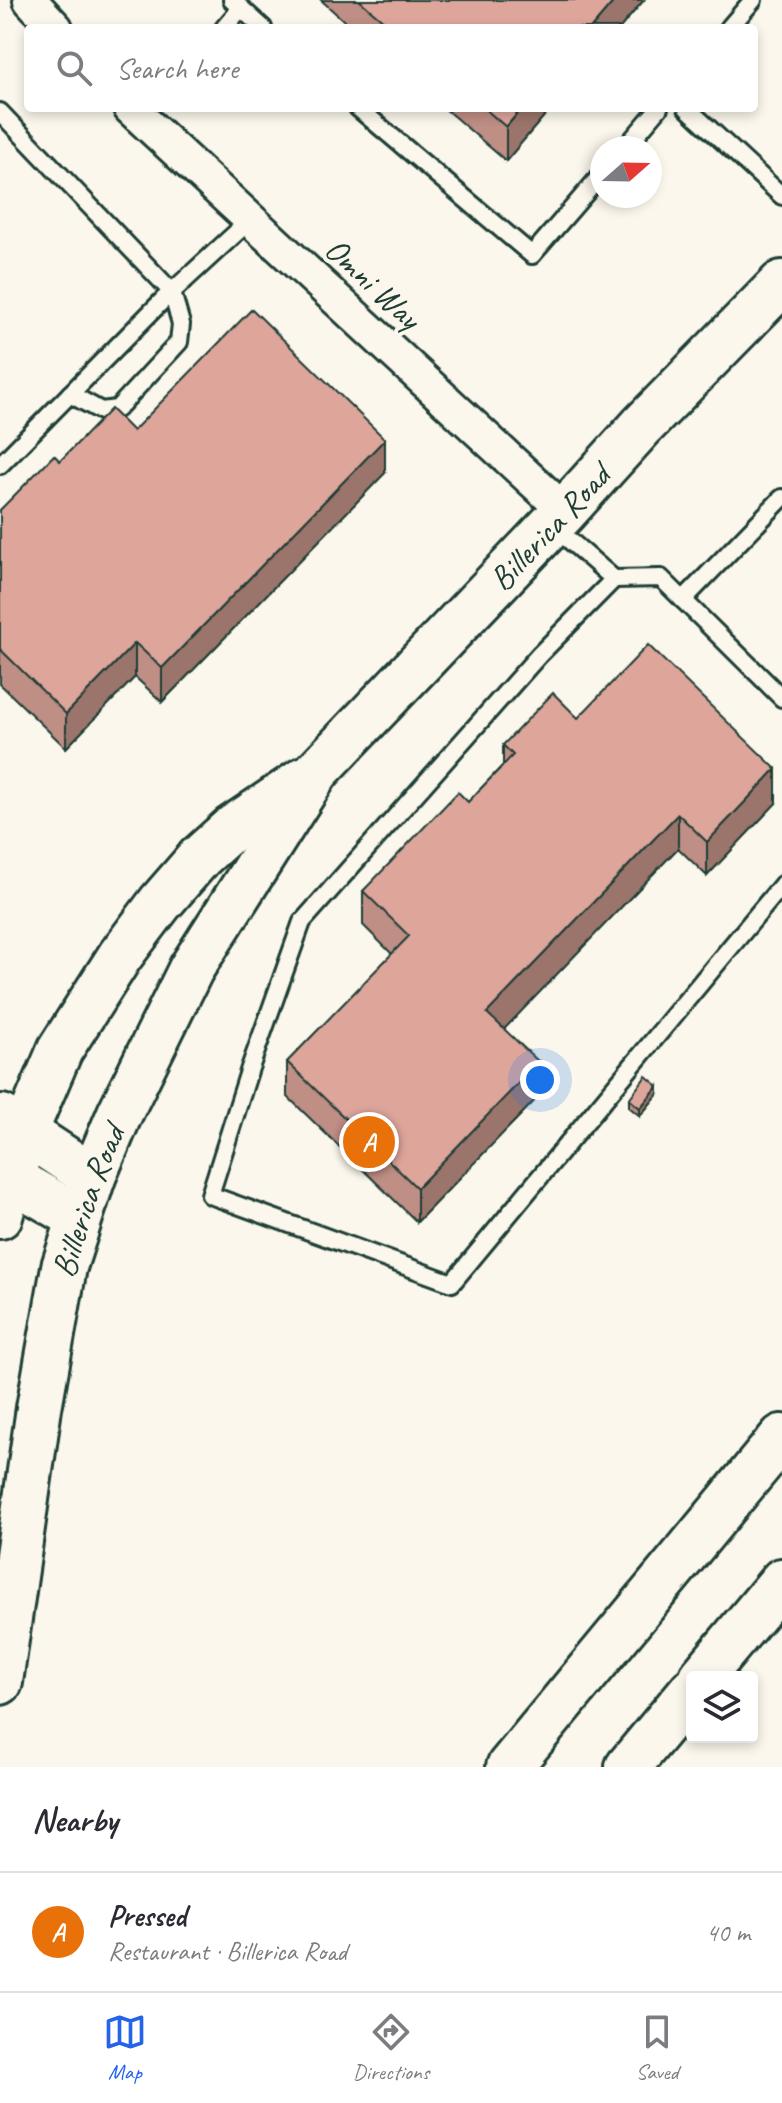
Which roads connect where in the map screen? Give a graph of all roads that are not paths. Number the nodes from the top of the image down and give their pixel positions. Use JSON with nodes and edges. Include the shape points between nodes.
{"nodes":[{"id":1,"x":30,"y":0,"type":"edge"},
{"id":2,"x":753,"y":0,"type":"edge"},
{"id":3,"x":236,"y":5,"type":"edge"},
{"id":4,"x":52,"y":24,"type":"edge"},
{"id":5,"x":226,"y":24,"type":"edge"},
{"id":6,"x":258,"y":24,"type":"edge"},
{"id":7,"x":732,"y":24,"type":"edge"},
{"id":8,"x":0,"y":112,"type":"edge"},
{"id":9,"x":142,"y":112,"type":"edge"},
{"id":10,"x":363,"y":112,"type":"edge"},
{"id":11,"x":656,"y":112,"type":"edge"},
{"id":12,"x":691,"y":112,"type":"edge"},
{"id":13,"x":635,"y":136,"type":"edge"},
{"id":14,"x":590,"y":188,"type":"edge"},
{"id":15,"x":782,"y":196,"type":"edge"},
{"id":16,"x":250,"y":220,"type":"junction"},
{"id":17,"x":782,"y":283,"type":"edge"},
{"id":18,"x":172,"y":292,"type":"junction"},
{"id":19,"x":70,"y":394,"type":"junction"},
{"id":20,"x":0,"y":465,"type":"edge"},
{"id":21,"x":782,"y":498,"type":"edge"},
{"id":22,"x":559,"y":518,"type":"junction"},
{"id":23,"x":614,"y":579,"type":"junction"},
{"id":24,"x":683,"y":600,"type":"junction"},
{"id":25,"x":782,"y":698,"type":"edge"},
{"id":26,"x":317,"y":771,"type":"junction"},
{"id":27,"x":782,"y":885,"type":"edge"},
{"id":28,"x":13,"y":1124,"type":"edge"},
{"id":29,"x":93,"y":1177,"type":"junction"},
{"id":30,"x":4,"y":1189,"type":"edge"},
{"id":31,"x":79,"y":1218,"type":"junction"},
{"id":32,"x":782,"y":1437,"type":"edge"},
{"id":33,"x":782,"y":1581,"type":"edge"},
{"id":34,"x":707,"y":1671,"type":"edge"},
{"id":35,"x":0,"y":1682,"type":"edge"},
{"id":36,"x":686,"y":1697,"type":"edge"},
{"id":37,"x":509,"y":1767,"type":"edge"},
{"id":38,"x":628,"y":1767,"type":"edge"}],
"edges":[{"from":1,"to":4,"type":"street"},
{"from":2,"to":7,"type":"lane"},
{"from":3,"to":5,"type":"lane"},
{"from":3,"to":6,"type":"lane"},
{"from":8,"to":18,"type":"lane"},
{"from":9,"to":16,"type":"street","name":"Omni Way"},
{"from":10,"to":14,"type":"lane","via":[[532,255]]},
{"from":11,"to":13,"type":"lane"},
{"from":12,"to":15,"type":"lane"},
{"from":16,"to":18,"type":"lane"},
{"from":16,"to":22,"type":"street","name":"Omni Way"},
{"from":17,"to":22,"type":"main road","name":"Billerica Road"},
{"from":18,"to":19,"type":"lane"},
{"from":18,"to":19,"type":"lane","via":[[181,324],[179,342],[117,409],[101,411]]},
{"from":19,"to":20,"type":"lane"},
{"from":21,"to":24,"type":"lane"},
{"from":22,"to":23,"type":"lane"},
{"from":22,"to":26,"type":"main road","name":"Billerica Road"},
{"from":23,"to":24,"type":"lane","via":[[661,578]]},
{"from":23,"to":27,"type":"lane","via":[[539,655],[302,922],[210,1195],[452,1283]]},
{"from":24,"to":25,"type":"lane"},
{"from":26,"to":28,"type":"main road","name":"Billerica Road","via":[[231,829],[160,903]]},
{"from":26,"to":29,"type":"main road","name":"Billerica Road","via":[[191,969]]},
{"from":28,"to":29,"type":"main road"},
{"from":28,"to":30,"type":"main road","name":"Billerica Road"},
{"from":29,"to":31,"type":"main road","name":"Billerica Road"},
{"from":30,"to":31,"type":"main road"},
{"from":31,"to":35,"type":"main road","name":"Billerica Road","via":[[51,1329]]},
{"from":32,"to":37,"type":"main road"},
{"from":33,"to":34,"type":"main road"},
{"from":36,"to":38,"type":"main road"}]}
